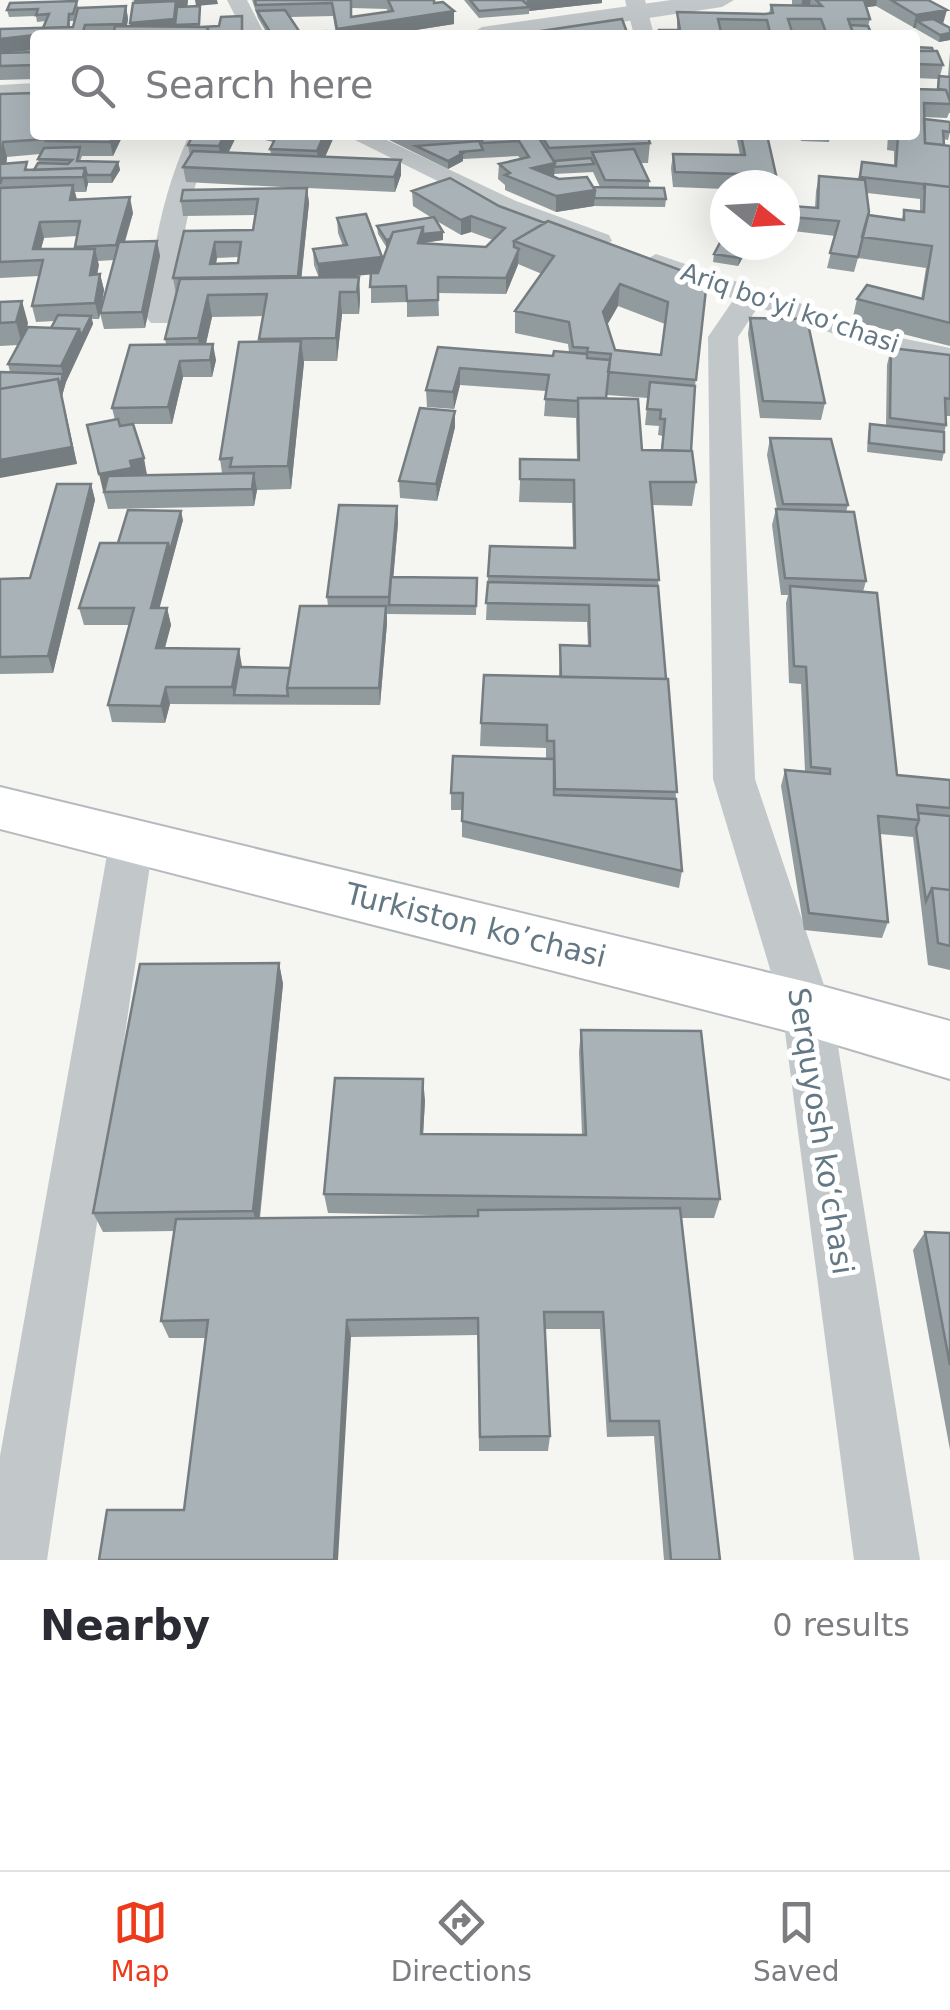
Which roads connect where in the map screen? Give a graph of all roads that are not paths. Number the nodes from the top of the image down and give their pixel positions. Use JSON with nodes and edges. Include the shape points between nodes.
{"nodes":[{"id":1,"x":237,"y":0,"type":"edge"},
{"id":2,"x":722,"y":0,"type":"edge"},
{"id":3,"x":639,"y":16,"type":"edge"},
{"id":4,"x":252,"y":30,"type":"edge"},
{"id":5,"x":523,"y":30,"type":"edge"},
{"id":6,"x":30,"y":91,"type":"edge"},
{"id":7,"x":0,"y":93,"type":"edge"},
{"id":8,"x":199,"y":140,"type":"edge"},
{"id":9,"x":368,"y":140,"type":"edge"},
{"id":10,"x":750,"y":297,"type":"junction"},
{"id":11,"x":162,"y":318,"type":"dead end"},
{"id":12,"x":950,"y":358,"type":"edge"},
{"id":13,"x":14,"y":810,"type":"edge"},
{"id":14,"x":132,"y":838,"type":"junction"},
{"id":15,"x":806,"y":1009,"type":"junction"},
{"id":16,"x":950,"y":1050,"type":"edge"},
{"id":17,"x":14,"y":1560,"type":"edge"},
{"id":18,"x":887,"y":1560,"type":"edge"}],
"edges":[{"from":1,"to":4,"type":"street"},
{"from":2,"to":3,"type":"street"},
{"from":3,"to":5,"type":"street"},
{"from":6,"to":7,"type":"street"},
{"from":8,"to":11,"type":"street","via":[[166,244]]},
{"from":9,"to":10,"type":"street","name":"Ariq boʻyi koʻchasi","via":[[507,206]]},
{"from":10,"to":12,"type":"street","name":"Ariq boʻyi koʻchasi"},
{"from":10,"to":15,"type":"street","name":"Serquyosh koʻchasi","via":[[723,337],[734,779]]},
{"from":13,"to":14,"type":"main road","name":"Turkiston ko’chasi"},
{"from":14,"to":15,"type":"main road","name":"Turkiston ko’chasi"},
{"from":14,"to":17,"type":"street"},
{"from":15,"to":16,"type":"main road","name":"Turkiston ko’chasi"},
{"from":15,"to":18,"type":"street","name":"Serquyosh koʻchasi"}]}
